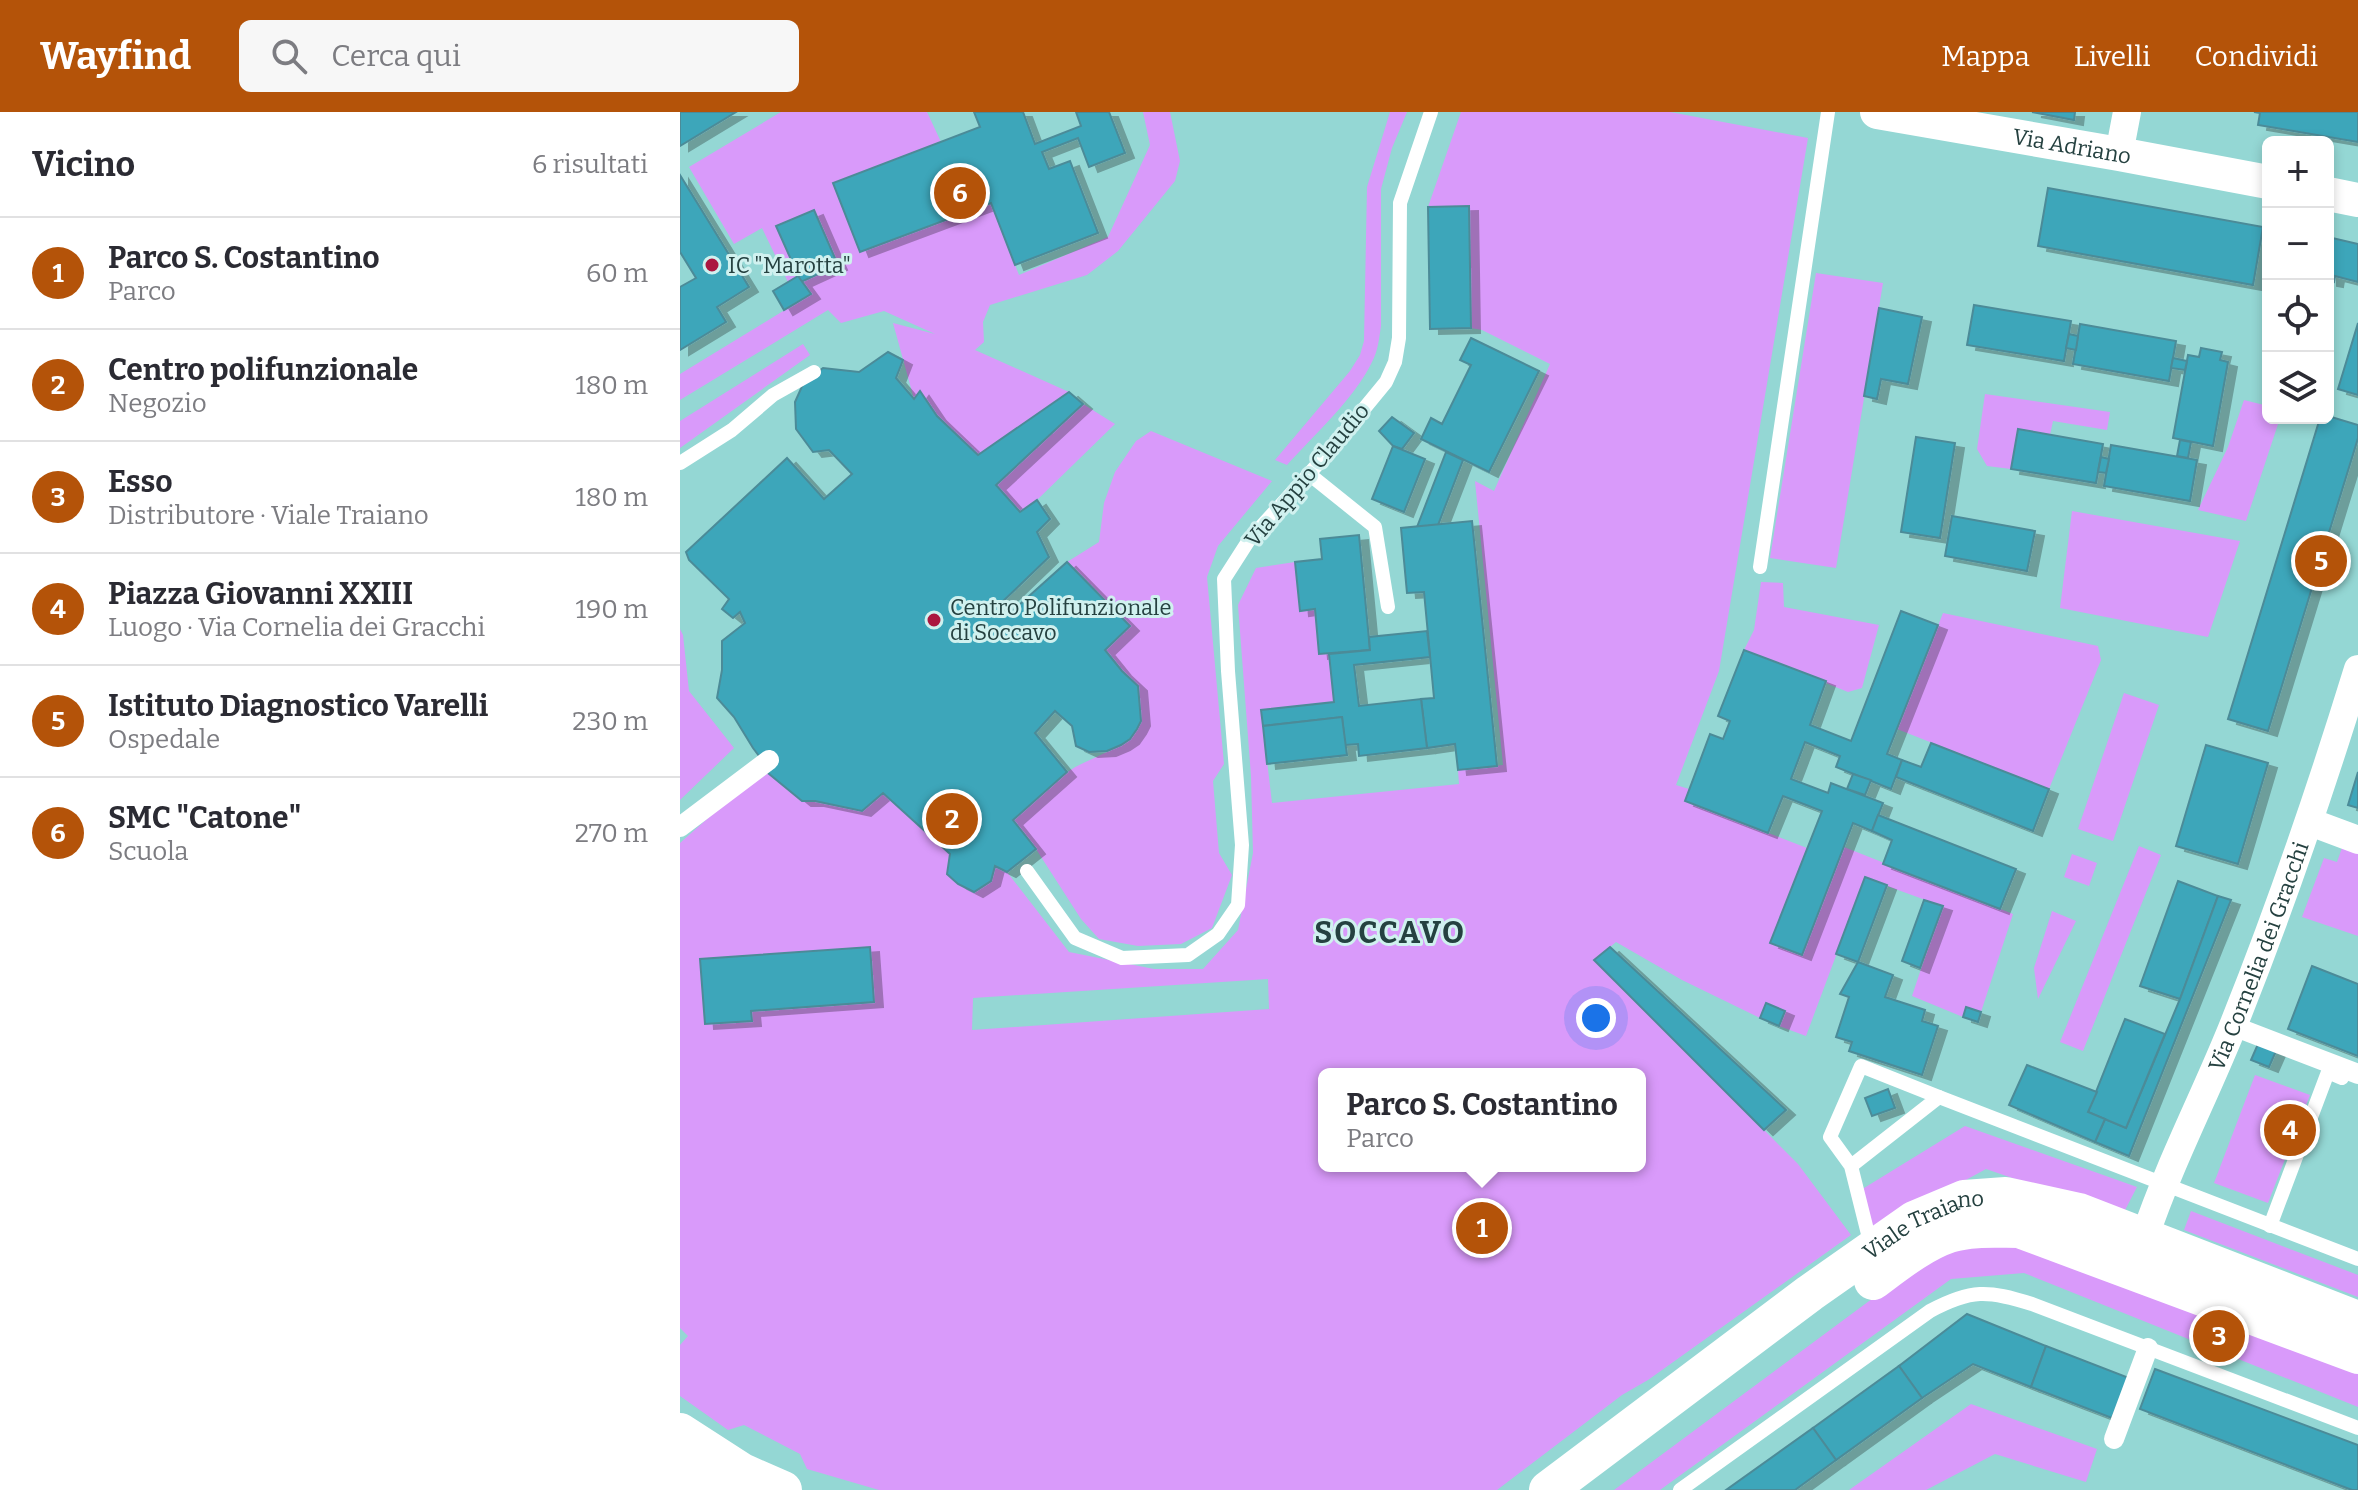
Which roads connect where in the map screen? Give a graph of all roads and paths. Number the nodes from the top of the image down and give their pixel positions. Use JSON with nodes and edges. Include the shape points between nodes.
{"nodes":[{"id":1,"x":1431,"y":112,"type":"edge"},
{"id":2,"x":1828,"y":112,"type":"edge"},
{"id":3,"x":1877,"y":112,"type":"edge"},
{"id":4,"x":2127,"y":112,"type":"edge"},
{"id":5,"x":2119,"y":154,"type":"junction"},
{"id":6,"x":2262,"y":181,"type":"edge"},
{"id":7,"x":2334,"y":195,"type":"edge"},
{"id":8,"x":2358,"y":200,"type":"edge"},
{"id":9,"x":814,"y":372,"type":"dead end"},
{"id":10,"x":680,"y":463,"type":"edge"},
{"id":11,"x":1309,"y":474,"type":"junction"},
{"id":12,"x":1760,"y":567,"type":"dead end"},
{"id":13,"x":1388,"y":607,"type":"dead end"},
{"id":14,"x":2358,"y":669,"type":"edge"},
{"id":15,"x":769,"y":760,"type":"dead end"},
{"id":16,"x":2310,"y":822,"type":"junction"},
{"id":17,"x":680,"y":827,"type":"edge"},
{"id":18,"x":2358,"y":840,"type":"edge"},
{"id":19,"x":1027,"y":871,"type":"dead end"},
{"id":20,"x":2233,"y":1026,"type":"junction"},
{"id":21,"x":2358,"y":1074,"type":"edge"},
{"id":22,"x":2358,"y":1083,"type":"edge"},
{"id":23,"x":1939,"y":1097,"type":"junction"},
{"id":24,"x":1851,"y":1166,"type":"junction"},
{"id":25,"x":2163,"y":1185,"type":"junction"},
{"id":26,"x":2270,"y":1226,"type":"junction"},
{"id":27,"x":1872,"y":1250,"type":"junction"},
{"id":28,"x":2140,"y":1253,"type":"junction"},
{"id":29,"x":2358,"y":1259,"type":"edge"},
{"id":30,"x":2358,"y":1320,"type":"edge"},
{"id":31,"x":2148,"y":1348,"type":"junction"},
{"id":32,"x":2358,"y":1355,"type":"edge"},
{"id":33,"x":2358,"y":1428,"type":"edge"},
{"id":34,"x":680,"y":1432,"type":"edge"},
{"id":35,"x":2114,"y":1439,"type":"dead end"},
{"id":36,"x":680,"y":1469,"type":"edge"},
{"id":37,"x":1565,"y":1488,"type":"edge"},
{"id":38,"x":720,"y":1490,"type":"edge"},
{"id":39,"x":783,"y":1490,"type":"edge"},
{"id":40,"x":1680,"y":1490,"type":"edge"}],
"edges":[{"from":1,"to":11,"type":"lane","name":"Via Appio Claudio","via":[[1400,203],[1395,362],[1386,382]]},
{"from":2,"to":12,"type":"lane"},
{"from":3,"to":5,"type":"street","name":"Via Adriano","via":[[1997,127]]},
{"from":4,"to":5,"type":"street"},
{"from":5,"to":6,"type":"street","name":"Via Adriano"},
{"from":7,"to":8,"type":"street"},
{"from":9,"to":10,"type":"lane","via":[[773,395],[732,430]]},
{"from":11,"to":13,"type":"lane","via":[[1375,527]]},
{"from":11,"to":19,"type":"lane","name":"Via Appio Claudio","via":[[1249,540],[1224,579],[1242,845],[1238,905],[1218,934],[1188,955],[1122,958],[1075,938]]},
{"from":14,"to":16,"type":"street","name":"Via Cornelia dei Gracchi"},
{"from":15,"to":17,"type":"street"},
{"from":16,"to":18,"type":"street"},
{"from":16,"to":20,"type":"street","name":"Via Cornelia dei Gracchi"},
{"from":20,"to":21,"type":"street"},
{"from":20,"to":25,"type":"street","name":"Via Cornelia dei Gracchi"},
{"from":22,"to":26,"type":"lane","via":[[2328,1072]]},
{"from":23,"to":24,"type":"lane"},
{"from":23,"to":24,"type":"lane","via":[[1861,1066],[1830,1137]]},
{"from":23,"to":25,"type":"lane"},
{"from":24,"to":27,"type":"lane"},
{"from":25,"to":26,"type":"lane"},
{"from":25,"to":28,"type":"street","name":"Via Cornelia dei Gracchi"},
{"from":26,"to":29,"type":"lane"},
{"from":27,"to":28,"type":"main road","name":"Viale Traiano","via":[[1914,1220],[1964,1199],[2006,1196],[2079,1212]]},
{"from":27,"to":37,"type":"main road","name":"Viale Traiano","via":[[1810,1293]]},
{"from":28,"to":30,"type":"main road","name":"Viale Traiano"},
{"from":28,"to":32,"type":"main road","name":"Viale Traiano"},
{"from":28,"to":37,"type":"main road","name":"Viale Traiano","via":[[2019,1229],[1949,1234],[1908,1256]]},
{"from":31,"to":33,"type":"lane"},
{"from":31,"to":35,"type":"street"},
{"from":31,"to":40,"type":"lane","via":[[2003,1295],[1957,1296],[1917,1319]]},
{"from":34,"to":39,"type":"main road","via":[[742,1472]]},
{"from":36,"to":38,"type":"main road"}]}
